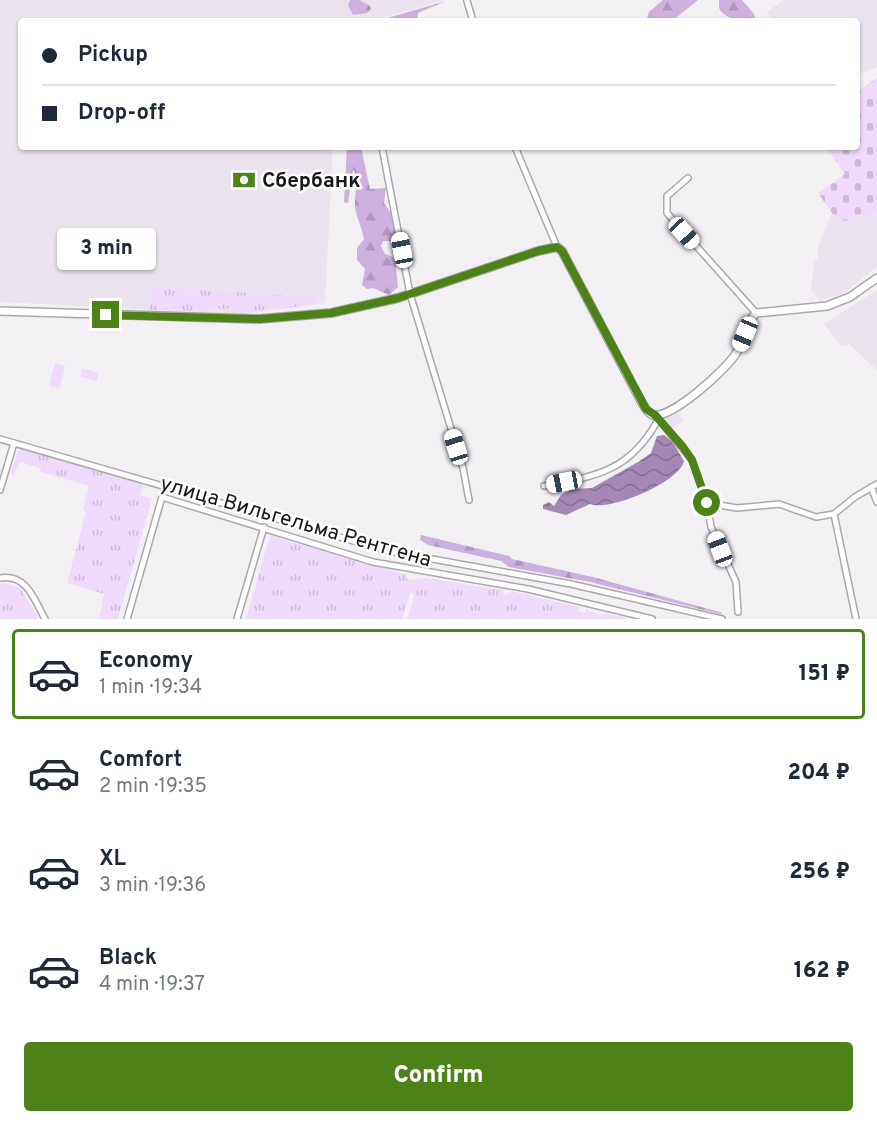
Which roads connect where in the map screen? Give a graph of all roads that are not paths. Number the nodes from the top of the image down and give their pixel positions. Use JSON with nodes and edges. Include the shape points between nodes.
{"nodes":[{"id":1,"x":467,"y":1,"type":"edge"},
{"id":2,"x":472,"y":18,"type":"edge"},
{"id":3,"x":383,"y":150,"type":"edge"},
{"id":4,"x":516,"y":150,"type":"edge"},
{"id":5,"x":688,"y":178,"type":"dead end"},
{"id":6,"x":557,"y":247,"type":"junction"},
{"id":7,"x":877,"y":278,"type":"edge"},
{"id":8,"x":410,"y":294,"type":"junction"},
{"id":9,"x":0,"y":311,"type":"edge"},
{"id":10,"x":756,"y":313,"type":"junction"},
{"id":11,"x":656,"y":417,"type":"junction"},
{"id":12,"x":0,"y":439,"type":"edge"},
{"id":13,"x":14,"y":443,"type":"junction"},
{"id":14,"x":544,"y":486,"type":"dead end"},
{"id":15,"x":874,"y":486,"type":"edge"},
{"id":16,"x":0,"y":490,"type":"edge"},
{"id":17,"x":469,"y":500,"type":"dead end"},
{"id":18,"x":877,"y":502,"type":"edge"},
{"id":19,"x":707,"y":503,"type":"junction"},
{"id":20,"x":834,"y":514,"type":"junction"},
{"id":21,"x":264,"y":527,"type":"junction"},
{"id":22,"x":1,"y":577,"type":"edge"},
{"id":23,"x":738,"y":612,"type":"dead end"},
{"id":24,"x":45,"y":619,"type":"edge"},
{"id":25,"x":128,"y":619,"type":"edge"},
{"id":26,"x":237,"y":619,"type":"edge"},
{"id":27,"x":652,"y":619,"type":"edge"},
{"id":28,"x":722,"y":619,"type":"edge"},
{"id":29,"x":856,"y":619,"type":"edge"}],
"edges":[{"from":1,"to":2,"type":"street"},
{"from":3,"to":8,"type":"street"},
{"from":4,"to":6,"type":"street"},
{"from":5,"to":10,"type":"street","via":[[667,196],[666,213]]},
{"from":6,"to":8,"type":"street"},
{"from":6,"to":11,"type":"street","via":[[641,401]]},
{"from":7,"to":10,"type":"street","via":[[850,297],[828,306]]},
{"from":8,"to":9,"type":"street","via":[[331,313],[260,319]]},
{"from":8,"to":17,"type":"street","via":[[463,468]]},
{"from":10,"to":11,"type":"street","via":[[730,361],[692,396]]},
{"from":11,"to":14,"type":"street","via":[[648,437],[622,463],[585,478]]},
{"from":11,"to":19,"type":"street","via":[[692,460]]},
{"from":12,"to":13,"type":"street","name":"улица Вильгельма Рентгена"},
{"from":13,"to":16,"type":"street"},
{"from":13,"to":28,"type":"street","name":"улица Вильгельма Рентгена","via":[[388,551],[571,584]]},
{"from":15,"to":18,"type":"street"},
{"from":15,"to":20,"type":"street"},
{"from":19,"to":20,"type":"street","via":[[737,508],[779,504],[816,517]]},
{"from":19,"to":23,"type":"street","via":[[711,527],[736,582]]},
{"from":20,"to":29,"type":"street"},
{"from":21,"to":25,"type":"street","name":"улица Вильгельма Рентгена","via":[[162,497]]},
{"from":21,"to":26,"type":"street"},
{"from":21,"to":27,"type":"street","name":"улица Вильгельма Рентгена","via":[[403,569],[515,586]]},
{"from":22,"to":24,"type":"street","via":[[14,578],[27,586]]}]}
